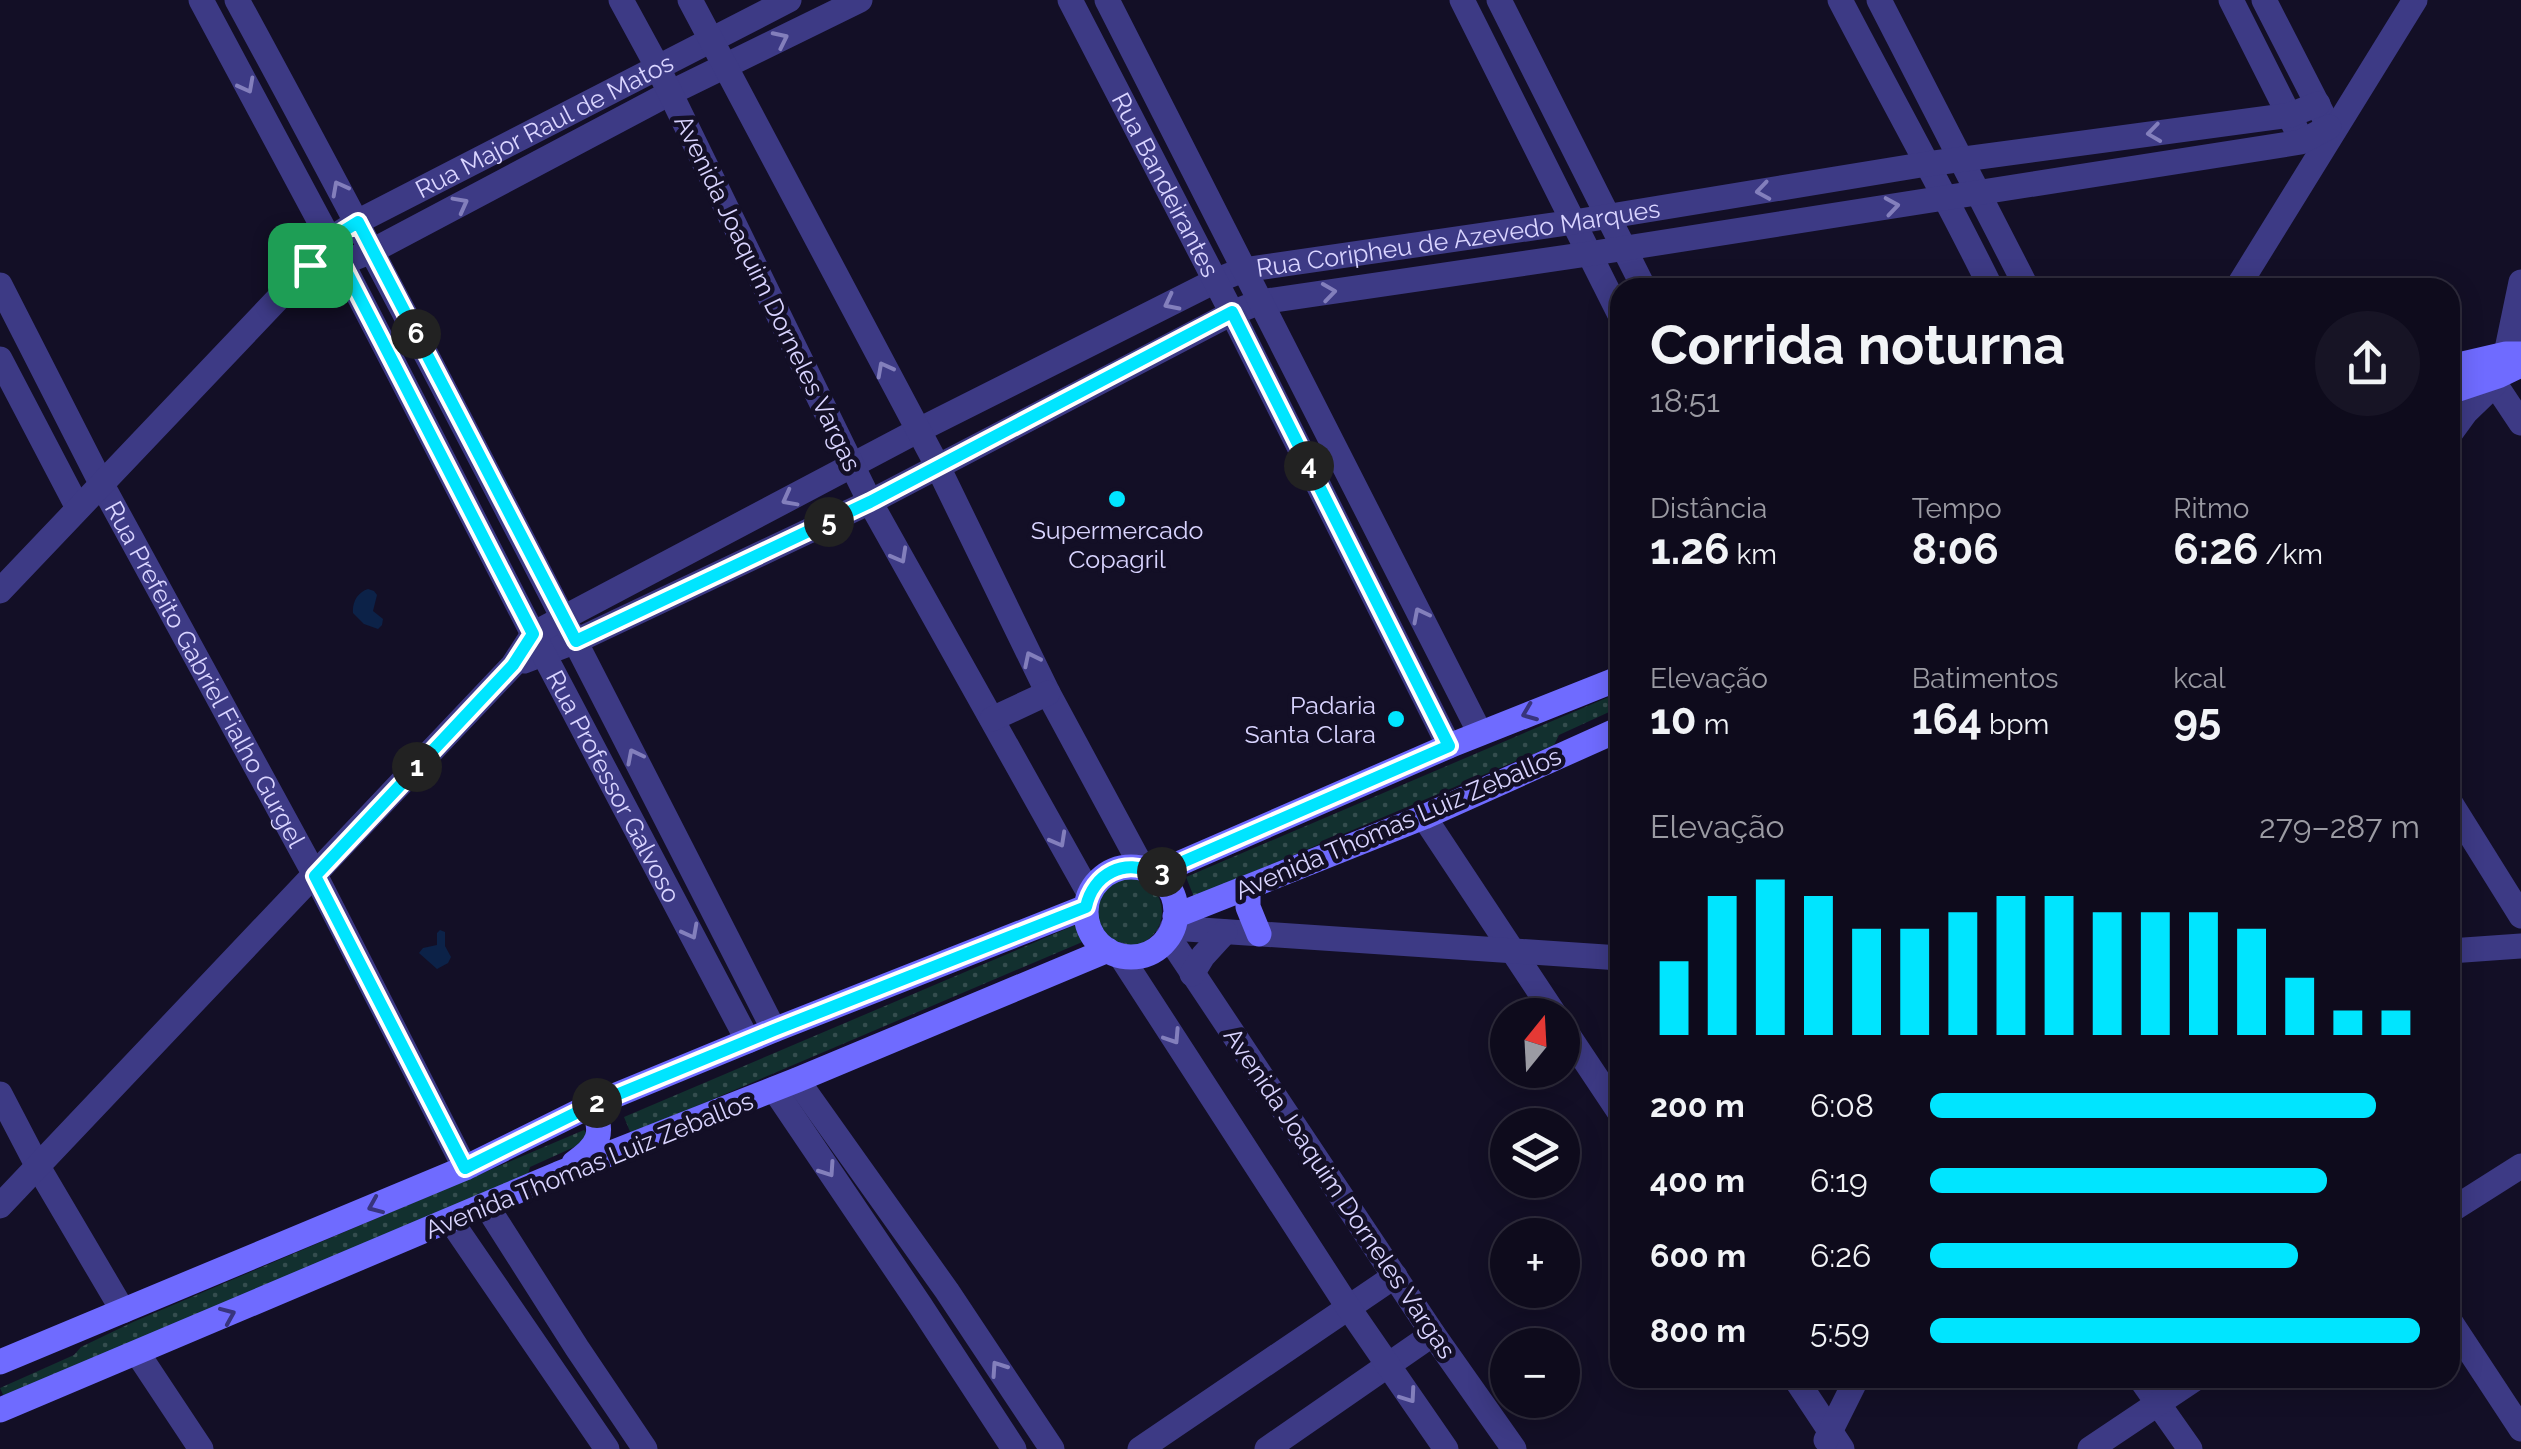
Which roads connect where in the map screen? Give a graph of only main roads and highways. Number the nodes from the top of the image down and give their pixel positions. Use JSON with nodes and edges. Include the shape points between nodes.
{"nodes":[{"id":1,"x":2460,"y":367,"type":"edge"},
{"id":2,"x":2508,"y":367,"type":"edge"},
{"id":3,"x":2460,"y":388,"type":"edge"},
{"id":4,"x":1610,"y":682,"type":"edge"},
{"id":5,"x":1610,"y":728,"type":"edge"},
{"id":6,"x":1610,"y":732,"type":"edge"},
{"id":7,"x":1593,"y":740,"type":"junction"},
{"id":8,"x":1149,"y":872,"type":"junction"},
{"id":9,"x":1248,"y":887,"type":"junction"},
{"id":10,"x":1088,"y":900,"type":"junction"},
{"id":11,"x":1172,"y":927,"type":"junction"},
{"id":12,"x":1259,"y":934,"type":"road end"},
{"id":13,"x":1114,"y":953,"type":"junction"},
{"id":14,"x":592,"y":1105,"type":"junction"},
{"id":15,"x":558,"y":1174,"type":"junction"},
{"id":16,"x":0,"y":1362,"type":"edge"},
{"id":17,"x":0,"y":1410,"type":"edge"}],
"edges":[{"from":1,"to":2,"type":"main road"},
{"from":2,"to":3,"type":"main road"},
{"from":4,"to":8,"type":"main road","name":"Avenida Thomas Luiz Zeballos","one_way":true},
{"from":5,"to":7,"type":"main road"},
{"from":6,"to":7,"type":"main road","name":"Avenida Thomas Luiz Zeballos"},
{"from":7,"to":9,"type":"main road","name":"Avenida Thomas Luiz Zeballos"},
{"from":8,"to":10,"type":"main road","name":"Avenida Thomas Luiz Zeballos","via":[[1112,870]]},
{"from":8,"to":11,"type":"main road","name":"Avenida Joaquim Dorneles Vargas","via":[[1170,889]]},
{"from":9,"to":11,"type":"main road","name":"Avenida Thomas Luiz Zeballos"},
{"from":9,"to":12,"type":"main road"},
{"from":10,"to":13,"type":"main road","name":"Avenida Joaquim Dorneles Vargas","via":[[1092,934]]},
{"from":10,"to":14,"type":"main road","name":"Avenida Thomas Luiz Zeballos"},
{"from":11,"to":13,"type":"main road","name":"Avenida Thomas Luiz Zeballos","via":[[1148,953]]},
{"from":13,"to":15,"type":"main road","name":"Avenida Thomas Luiz Zeballos"},
{"from":14,"to":15,"type":"main road","via":[[597,1142]]},
{"from":14,"to":16,"type":"main road","name":"Avenida Thomas Luiz Zeballos","one_way":true,"via":[[465,1168]]},
{"from":17,"to":15,"type":"main road","name":"Avenida Thomas Luiz Zeballos","one_way":true}]}
